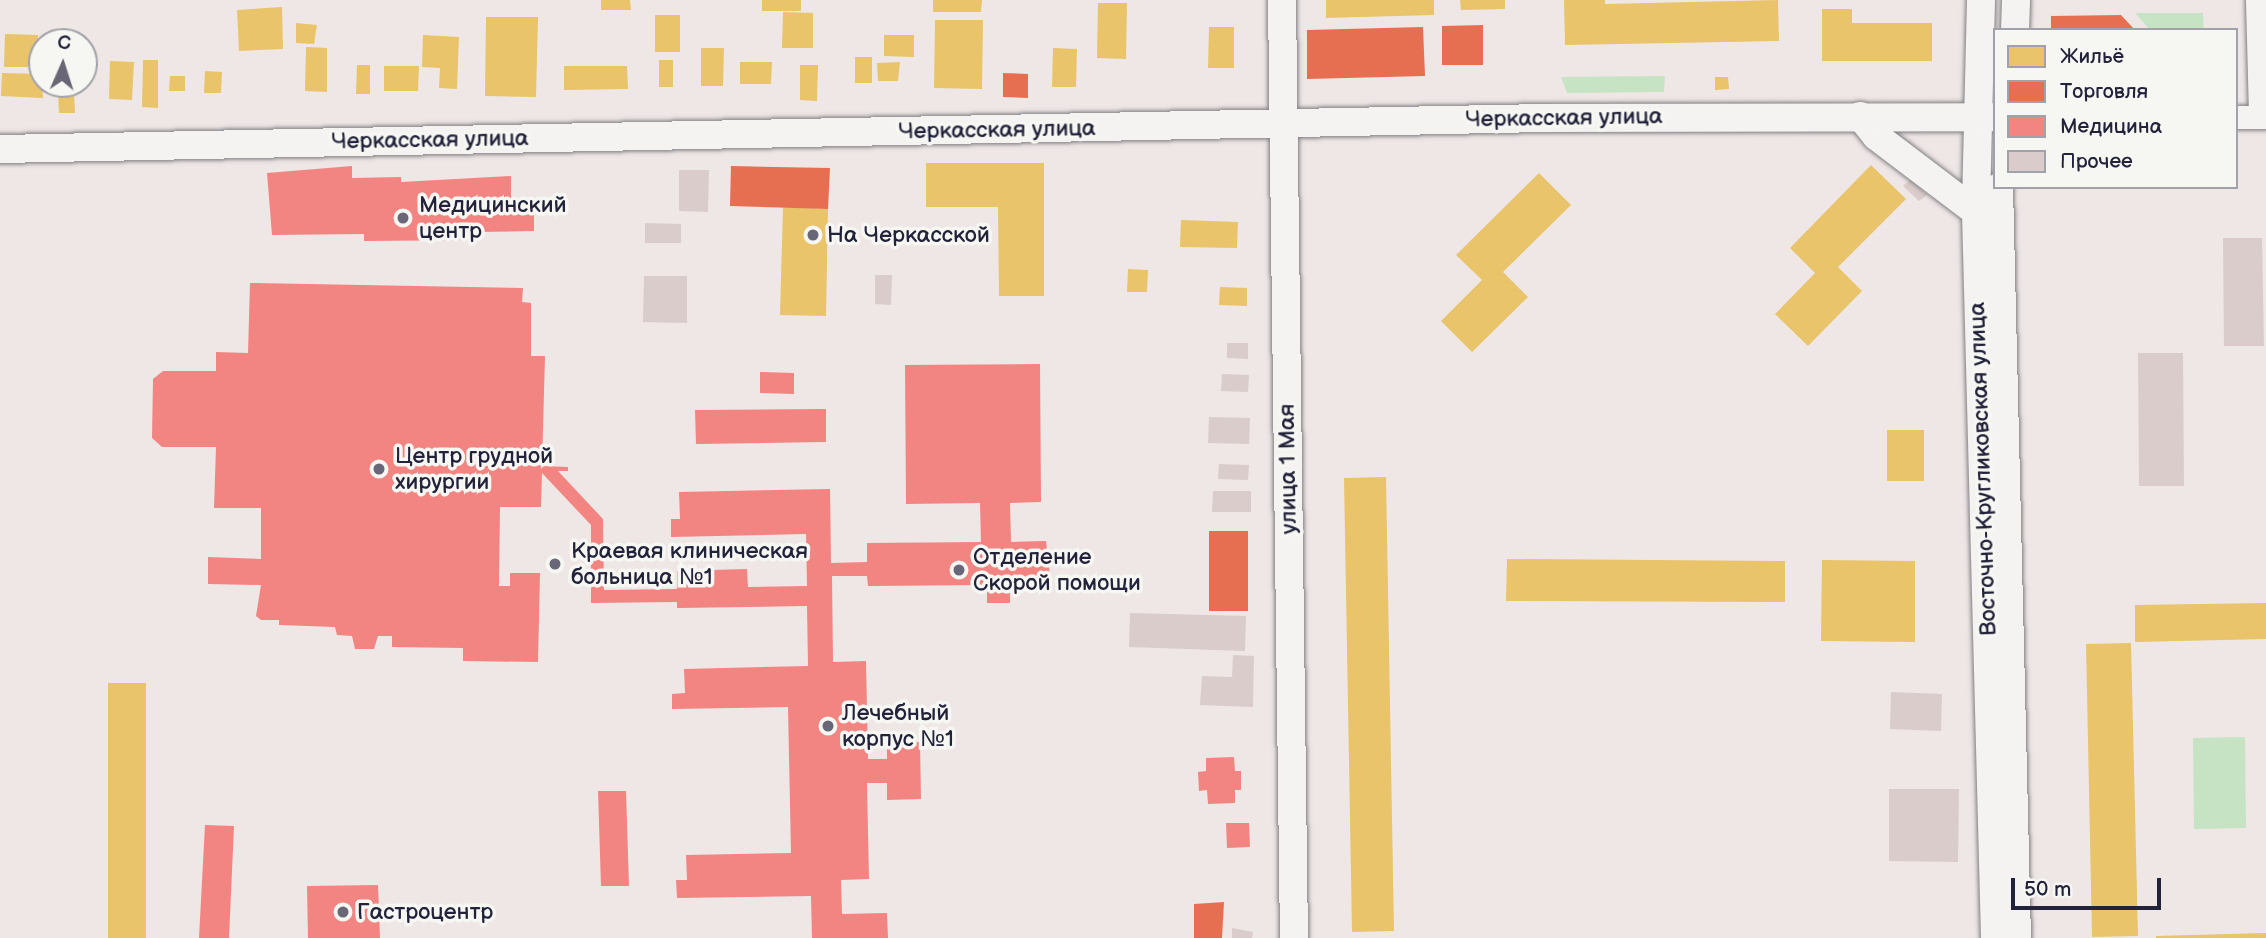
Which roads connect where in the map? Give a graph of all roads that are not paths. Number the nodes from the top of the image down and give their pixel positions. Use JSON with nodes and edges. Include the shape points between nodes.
{"nodes":[{"id":1,"x":1282,"y":0,"type":"edge"},
{"id":2,"x":1981,"y":0,"type":"edge"},
{"id":3,"x":2016,"y":0,"type":"edge"},
{"id":4,"x":2257,"y":0,"type":"edge"},
{"id":5,"x":2015,"y":28,"type":"edge"},
{"id":6,"x":1860,"y":116,"type":"junction"},
{"id":7,"x":1987,"y":116,"type":"edge"},
{"id":8,"x":2238,"y":117,"type":"edge"},
{"id":9,"x":2263,"y":117,"type":"edge"},
{"id":10,"x":1282,"y":123,"type":"junction"},
{"id":11,"x":0,"y":149,"type":"edge"},
{"id":12,"x":1999,"y":189,"type":"edge"},
{"id":13,"x":1976,"y":212,"type":"junction"},
{"id":14,"x":1294,"y":938,"type":"edge"},
{"id":15,"x":1994,"y":938,"type":"edge"},
{"id":16,"x":2017,"y":938,"type":"edge"}],
"edges":[{"from":1,"to":10,"type":"street","name":"улица 1 Мая"},
{"from":2,"to":7,"type":"street","name":"Восточно-Кругликовская улица"},
{"from":3,"to":5,"type":"street"},
{"from":4,"to":9,"type":"street"},
{"from":6,"to":7,"type":"street","name":"Черкасская улица"},
{"from":6,"to":10,"type":"street","name":"Черкасская улица"},
{"from":6,"to":13,"type":"street","via":[[1876,136]]},
{"from":7,"to":13,"type":"street","name":"Восточно-Кругликовская улица"},
{"from":8,"to":9,"type":"street"},
{"from":10,"to":11,"type":"street","name":"Черкасская улица"},
{"from":10,"to":14,"type":"street","name":"улица 1 Мая"},
{"from":12,"to":16,"type":"street","name":"Восточно-Кругликовская улица"},
{"from":13,"to":15,"type":"street","name":"Восточно-Кругликовская улица"}]}
